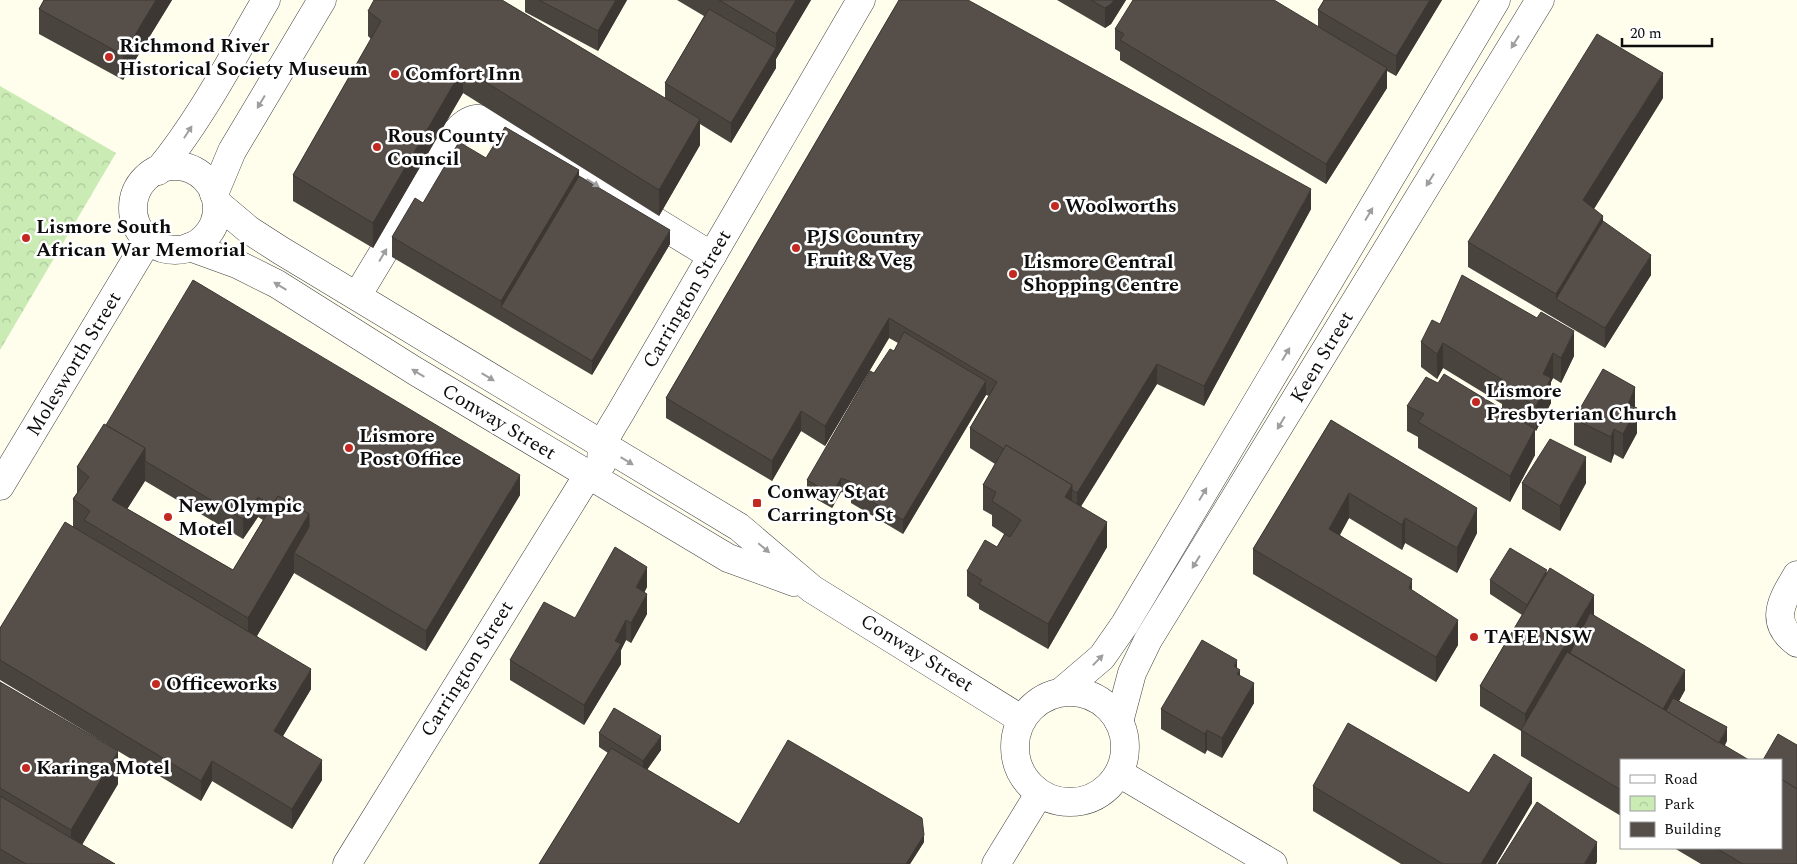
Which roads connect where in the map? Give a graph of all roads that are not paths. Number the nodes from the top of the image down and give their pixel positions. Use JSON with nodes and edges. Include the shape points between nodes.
{"nodes":[{"id":1,"x":266,"y":0,"type":"edge"},
{"id":2,"x":322,"y":0,"type":"edge"},
{"id":3,"x":862,"y":0,"type":"edge"},
{"id":4,"x":1496,"y":0,"type":"edge"},
{"id":5,"x":1540,"y":0,"type":"edge"},
{"id":6,"x":158,"y":171,"type":"junction"},
{"id":7,"x":215,"y":198,"type":"junction"},
{"id":8,"x":148,"y":240,"type":"junction"},
{"id":9,"x":190,"y":247,"type":"junction"},
{"id":10,"x":712,"y":256,"type":"junction"},
{"id":11,"x":357,"y":296,"type":"junction"},
{"id":12,"x":602,"y":446,"type":"junction"},
{"id":13,"x":588,"y":475,"type":"junction"},
{"id":14,"x":0,"y":486,"type":"edge"},
{"id":15,"x":728,"y":558,"type":"junction"},
{"id":16,"x":1797,"y":575,"type":"edge"},
{"id":17,"x":812,"y":589,"type":"junction"},
{"id":18,"x":1797,"y":643,"type":"edge"},
{"id":19,"x":1060,"y":692,"type":"junction"},
{"id":20,"x":1021,"y":719,"type":"junction"},
{"id":21,"x":1119,"y":722,"type":"junction"},
{"id":22,"x":1119,"y":773,"type":"junction"},
{"id":23,"x":1039,"y":794,"type":"junction"},
{"id":24,"x":347,"y":864,"type":"edge"},
{"id":25,"x":996,"y":864,"type":"edge"},
{"id":26,"x":1273,"y":864,"type":"edge"}],
"edges":[{"from":6,"to":1,"type":"street","one_way":true,"via":[[197,118]]},
{"from":2,"to":7,"type":"street","one_way":true,"via":[[232,151]]},
{"from":3,"to":10,"type":"street","name":"Carrington Street"},
{"from":19,"to":4,"type":"street","name":"Keen Street","one_way":true,"via":[[1102,657],[1124,624]]},
{"from":5,"to":21,"type":"street","name":"Keen Street","one_way":true,"via":[[1148,640],[1132,674]]},
{"from":6,"to":7,"type":"street","via":[[186,168],[203,178]]},
{"from":6,"to":8,"type":"street","via":[[142,184],[134,203],[136,223]]},
{"from":7,"to":9,"type":"street","via":[[215,222],[211,230]]},
{"from":7,"to":11,"type":"street","name":"Conway Street","via":[[266,241]]},
{"from":8,"to":9,"type":"street","via":[[168,250]]},
{"from":8,"to":14,"type":"street","name":"Molesworth Street"},
{"from":13,"to":9,"type":"street","name":"Conway Street","one_way":true,"via":[[277,284],[237,264]]},
{"from":11,"to":10,"type":"street","one_way":true,"via":[[456,132],[464,122],[472,119],[488,119],[505,128]]},
{"from":10,"to":12,"type":"street","name":"Carrington Street"},
{"from":11,"to":12,"type":"street","name":"Conway Street","one_way":true},
{"from":12,"to":15,"type":"street","via":[[602,463],[615,480]]},
{"from":12,"to":17,"type":"street","name":"Conway Street","one_way":true,"via":[[738,527]]},
{"from":13,"to":15,"type":"street","name":"Conway Street"},
{"from":13,"to":24,"type":"street","name":"Carrington Street"},
{"from":15,"to":17,"type":"street","name":"Conway Street"},
{"from":16,"to":18,"type":"street","via":[[1784,596],[1780,610],[1786,634]]},
{"from":17,"to":20,"type":"street","name":"Conway Street"},
{"from":19,"to":20,"type":"street","via":[[1032,706]]},
{"from":19,"to":21,"type":"street","via":[[1078,692],[1094,697],[1109,708]]},
{"from":20,"to":23,"type":"street","via":[[1015,734],[1018,768]]},
{"from":21,"to":22,"type":"street","via":[[1125,739]]},
{"from":22,"to":23,"type":"street","via":[[1108,788],[1092,798],[1075,802],[1056,801]]},
{"from":22,"to":26,"type":"street"},
{"from":23,"to":25,"type":"street"}]}
